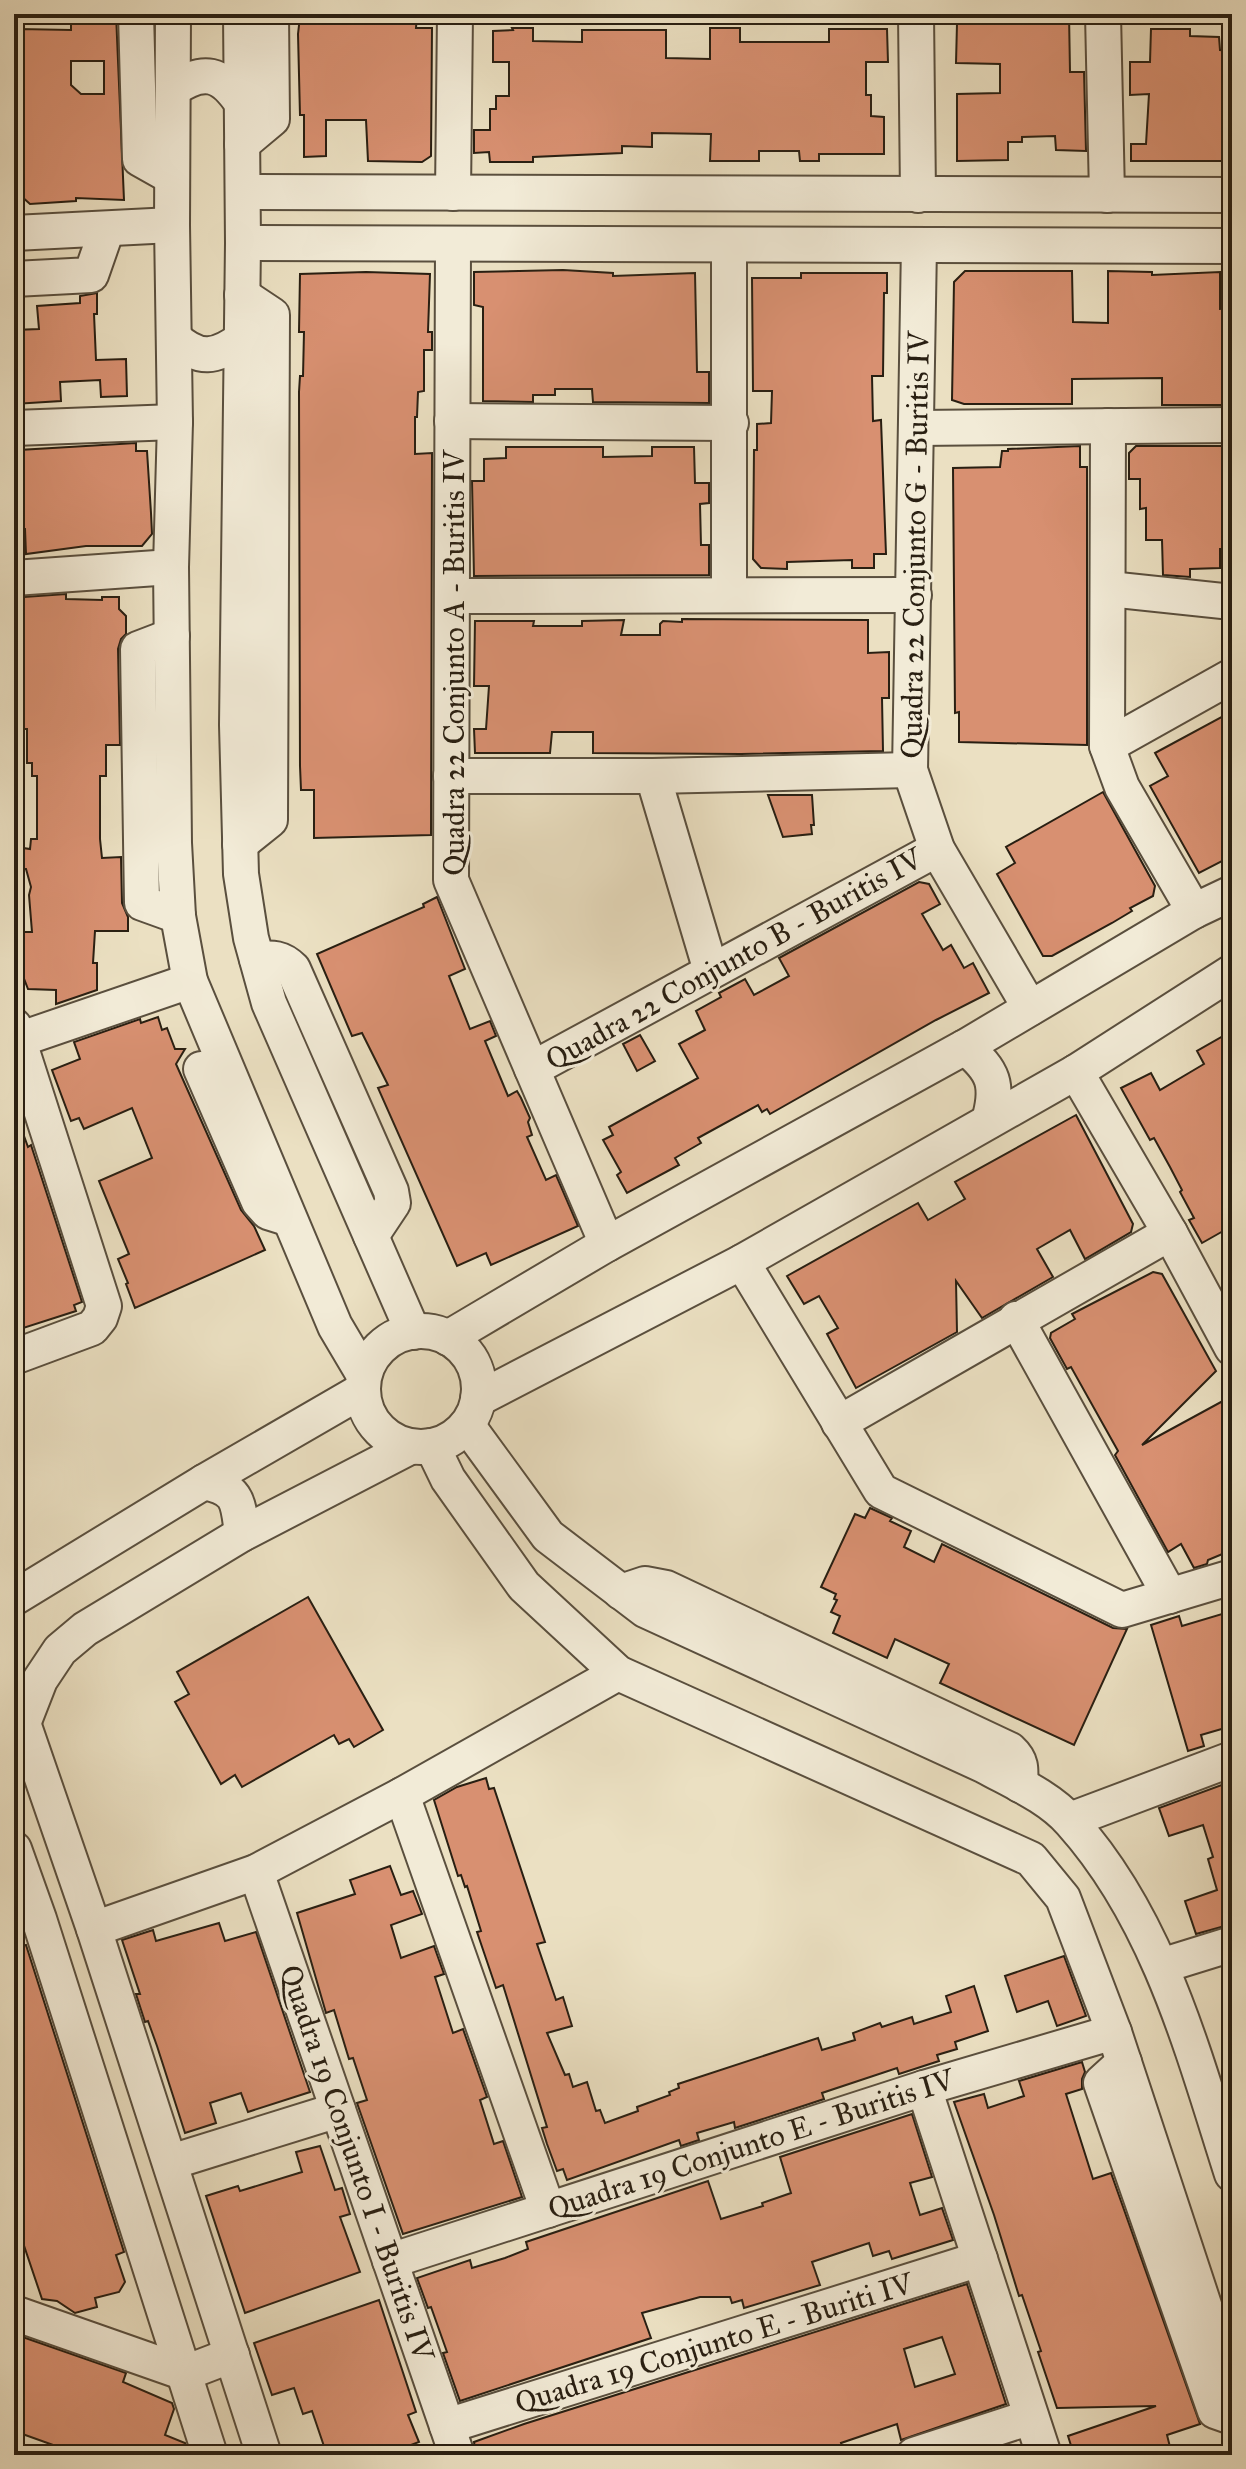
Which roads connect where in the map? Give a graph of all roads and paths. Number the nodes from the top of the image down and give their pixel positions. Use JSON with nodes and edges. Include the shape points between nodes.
{"nodes":[{"id":1,"x":136,"y":14,"type":"edge"},
{"id":2,"x":173,"y":14,"type":"edge"},
{"id":3,"x":241,"y":14,"type":"edge"},
{"id":4,"x":271,"y":14,"type":"edge"},
{"id":5,"x":455,"y":14,"type":"edge"},
{"id":6,"x":916,"y":14,"type":"edge"},
{"id":7,"x":1103,"y":14,"type":"edge"},
{"id":8,"x":173,"y":89,"type":"junction"},
{"id":9,"x":241,"y":102,"type":"junction"},
{"id":10,"x":242,"y":144,"type":"junction"},
{"id":11,"x":172,"y":177,"type":"junction"},
{"id":12,"x":243,"y":192,"type":"junction"},
{"id":13,"x":453,"y":193,"type":"junction"},
{"id":14,"x":918,"y":195,"type":"junction"},
{"id":15,"x":1107,"y":195,"type":"junction"},
{"id":16,"x":1232,"y":195,"type":"edge"},
{"id":17,"x":172,"y":225,"type":"junction"},
{"id":18,"x":107,"y":229,"type":"junction"},
{"id":19,"x":14,"y":233,"type":"edge"},
{"id":20,"x":243,"y":243,"type":"junction"},
{"id":21,"x":453,"y":244,"type":"junction"},
{"id":22,"x":729,"y":245,"type":"junction"},
{"id":23,"x":919,"y":245,"type":"junction"},
{"id":24,"x":1232,"y":246,"type":"edge"},
{"id":25,"x":14,"y":279,"type":"edge"},
{"id":26,"x":242,"y":295,"type":"junction"},
{"id":27,"x":174,"y":338,"type":"junction"},
{"id":28,"x":242,"y":339,"type":"junction"},
{"id":29,"x":452,"y":421,"type":"junction"},
{"id":30,"x":175,"y":422,"type":"junction"},
{"id":31,"x":731,"y":423,"type":"junction"},
{"id":32,"x":1232,"y":425,"type":"edge"},
{"id":33,"x":1108,"y":426,"type":"junction"},
{"id":34,"x":14,"y":428,"type":"edge"},
{"id":35,"x":917,"y":428,"type":"junction"},
{"id":36,"x":171,"y":567,"type":"junction"},
{"id":37,"x":14,"y":578,"type":"edge"},
{"id":38,"x":1109,"y":589,"type":"junction"},
{"id":39,"x":729,"y":594,"type":"junction"},
{"id":40,"x":914,"y":595,"type":"junction"},
{"id":41,"x":453,"y":596,"type":"junction"},
{"id":42,"x":1232,"y":602,"type":"edge"},
{"id":43,"x":1232,"y":676,"type":"edge"},
{"id":44,"x":1107,"y":746,"type":"junction"},
{"id":45,"x":910,"y":770,"type":"junction"},
{"id":46,"x":451,"y":776,"type":"junction"},
{"id":47,"x":653,"y":776,"type":"junction"},
{"id":48,"x":240,"y":844,"type":"junction"},
{"id":49,"x":937,"y":849,"type":"junction"},
{"id":50,"x":1232,"y":893,"type":"edge"},
{"id":51,"x":1194,"y":911,"type":"junction"},
{"id":52,"x":711,"y":971,"type":"junction"},
{"id":53,"x":1231,"y":973,"type":"edge"},
{"id":54,"x":190,"y":981,"type":"junction"},
{"id":55,"x":1030,"y":1008,"type":"junction"},
{"id":56,"x":16,"y":1033,"type":"edge"},
{"id":57,"x":965,"y":1047,"type":"junction"},
{"id":58,"x":532,"y":1069,"type":"junction"},
{"id":59,"x":1076,"y":1072,"type":"junction"},
{"id":60,"x":989,"y":1121,"type":"junction"},
{"id":61,"x":1170,"y":1233,"type":"junction"},
{"id":62,"x":607,"y":1244,"type":"junction"},
{"id":63,"x":742,"y":1262,"type":"junction"},
{"id":64,"x":1016,"y":1319,"type":"junction"},
{"id":65,"x":413,"y":1332,"type":"junction"},
{"id":66,"x":448,"y":1338,"type":"junction"},
{"id":67,"x":1232,"y":1348,"type":"edge"},
{"id":68,"x":14,"y":1357,"type":"edge"},
{"id":69,"x":364,"y":1383,"type":"junction"},
{"id":70,"x":472,"y":1412,"type":"junction"},
{"id":71,"x":839,"y":1423,"type":"junction"},
{"id":72,"x":421,"y":1447,"type":"junction"},
{"id":73,"x":204,"y":1482,"type":"junction"},
{"id":74,"x":242,"y":1534,"type":"junction"},
{"id":75,"x":1232,"y":1577,"type":"edge"},
{"id":76,"x":1170,"y":1596,"type":"junction"},
{"id":77,"x":14,"y":1598,"type":"edge"},
{"id":78,"x":618,"y":1673,"type":"junction"},
{"id":79,"x":18,"y":1736,"type":"edge"},
{"id":80,"x":1232,"y":1759,"type":"edge"},
{"id":81,"x":402,"y":1795,"type":"junction"},
{"id":82,"x":1070,"y":1820,"type":"junction"},
{"id":83,"x":14,"y":1849,"type":"edge"},
{"id":84,"x":256,"y":1872,"type":"junction"},
{"id":85,"x":26,"y":1915,"type":"edge"},
{"id":86,"x":94,"y":1929,"type":"junction"},
{"id":87,"x":1232,"y":1944,"type":"edge"},
{"id":88,"x":1161,"y":1966,"type":"junction"},
{"id":89,"x":1181,"y":2014,"type":"junction"},
{"id":90,"x":1119,"y":2047,"type":"junction"},
{"id":91,"x":924,"y":2088,"type":"junction"},
{"id":92,"x":1232,"y":2101,"type":"edge"},
{"id":93,"x":338,"y":2110,"type":"junction"},
{"id":94,"x":171,"y":2162,"type":"junction"},
{"id":95,"x":1232,"y":2174,"type":"edge"},
{"id":96,"x":548,"y":2210,"type":"junction"},
{"id":97,"x":980,"y":2259,"type":"junction"},
{"id":98,"x":390,"y":2261,"type":"junction"},
{"id":99,"x":15,"y":2307,"type":"edge"},
{"id":100,"x":1220,"y":2315,"type":"edge"},
{"id":101,"x":232,"y":2355,"type":"junction"},
{"id":102,"x":185,"y":2373,"type":"junction"},
{"id":103,"x":1232,"y":2390,"type":"edge"},
{"id":104,"x":245,"y":2394,"type":"junction"},
{"id":105,"x":196,"y":2413,"type":"junction"},
{"id":106,"x":1031,"y":2417,"type":"junction"},
{"id":107,"x":1232,"y":2417,"type":"edge"},
{"id":108,"x":452,"y":2440,"type":"edge"},
{"id":109,"x":210,"y":2455,"type":"edge"},
{"id":110,"x":264,"y":2455,"type":"edge"},
{"id":111,"x":914,"y":2455,"type":"edge"},
{"id":112,"x":1044,"y":2455,"type":"edge"}],
"edges":[{"from":1,"to":11,"type":"street","via":[[140,159]]},
{"from":2,"to":8,"type":"street"},
{"from":3,"to":9,"type":"street"},
{"from":4,"to":10,"type":"street","via":[[272,119]]},
{"from":5,"to":13,"type":"street"},
{"from":6,"to":14,"type":"street"},
{"from":7,"to":15,"type":"street"},
{"from":8,"to":9,"type":"street","via":[[188,79],[214,76]]},
{"from":8,"to":11,"type":"street"},
{"from":9,"to":10,"type":"street"},
{"from":10,"to":12,"type":"street"},
{"from":11,"to":17,"type":"street"},
{"from":12,"to":13,"type":"street"},
{"from":12,"to":20,"type":"street"},
{"from":13,"to":14,"type":"street"},
{"from":14,"to":15,"type":"street"},
{"from":15,"to":16,"type":"street"},
{"from":17,"to":18,"type":"street"},
{"from":17,"to":27,"type":"street"},
{"from":18,"to":19,"type":"street"},
{"from":18,"to":25,"type":"street","via":[[91,275]]},
{"from":20,"to":21,"type":"street"},
{"from":20,"to":26,"type":"street"},
{"from":21,"to":22,"type":"street"},
{"from":21,"to":29,"type":"street","name":"Quadra 22 Conjunto A - Buritis IV"},
{"from":22,"to":23,"type":"street"},
{"from":22,"to":31,"type":"street"},
{"from":23,"to":24,"type":"street"},
{"from":23,"to":35,"type":"street","name":"Quadra 22 Conjunto G - Buritis IV"},
{"from":26,"to":28,"type":"street"},
{"from":26,"to":48,"type":"street","via":[[272,315],[270,820]]},
{"from":27,"to":28,"type":"street","via":[[196,354],[225,351]]},
{"from":27,"to":30,"type":"street"},
{"from":28,"to":48,"type":"street"},
{"from":29,"to":31,"type":"street"},
{"from":29,"to":41,"type":"street","name":"Quadra 22 Conjunto A - Buritis IV"},
{"from":30,"to":34,"type":"street"},
{"from":30,"to":36,"type":"street"},
{"from":31,"to":39,"type":"street"},
{"from":32,"to":33,"type":"street"},
{"from":33,"to":35,"type":"street"},
{"from":33,"to":38,"type":"street"},
{"from":35,"to":40,"type":"street","name":"Quadra 22 Conjunto G - Buritis IV"},
{"from":36,"to":37,"type":"street"},
{"from":36,"to":54,"type":"street","via":[[174,843],[178,916]]},
{"from":38,"to":42,"type":"street"},
{"from":38,"to":44,"type":"street"},
{"from":39,"to":40,"type":"street"},
{"from":39,"to":41,"type":"street"},
{"from":40,"to":45,"type":"street","name":"Quadra 22 Conjunto G - Buritis IV"},
{"from":41,"to":46,"type":"street","name":"Quadra 22 Conjunto A - Buritis IV"},
{"from":43,"to":44,"type":"street"},
{"from":44,"to":51,"type":"street","via":[[1122,787]]},
{"from":45,"to":47,"type":"street"},
{"from":45,"to":49,"type":"street","name":"Quadra 22 Conjunto G - Buritis IV"},
{"from":46,"to":47,"type":"street"},
{"from":46,"to":58,"type":"street","name":"Quadra 22 Conjunto A - Buritis IV","via":[[451,880]]},
{"from":47,"to":52,"type":"street"},
{"from":48,"to":65,"type":"street","via":[[241,874],[269,1003]]},
{"from":49,"to":52,"type":"street","name":"Quadra 22 Conjunto B - Buritis IV"},
{"from":49,"to":55,"type":"street","name":"Quadra 22 Conjunto G - Buritis IV"},
{"from":50,"to":51,"type":"street"},
{"from":51,"to":55,"type":"street"},
{"from":52,"to":58,"type":"street","name":"Quadra 22 Conjunto B - Buritis IV"},
{"from":53,"to":59,"type":"street"},
{"from":54,"to":56,"type":"street"},
{"from":54,"to":69,"type":"street"},
{"from":55,"to":57,"type":"street"},
{"from":56,"to":68,"type":"street","via":[[104,1306],[92,1328]]},
{"from":57,"to":60,"type":"street","via":[[990,1073],[995,1089]]},
{"from":57,"to":62,"type":"street"},
{"from":58,"to":62,"type":"street","name":"Quadra 22 Conjunto A - Buritis IV"},
{"from":59,"to":60,"type":"street"},
{"from":59,"to":61,"type":"street"},
{"from":60,"to":63,"type":"street"},
{"from":61,"to":64,"type":"street"},
{"from":61,"to":67,"type":"street"},
{"from":62,"to":66,"type":"street"},
{"from":63,"to":70,"type":"street"},
{"from":63,"to":71,"type":"street"},
{"from":64,"to":71,"type":"street"},
{"from":64,"to":76,"type":"street"},
{"from":65,"to":66,"type":"street"},
{"from":65,"to":69,"type":"street","via":[[382,1345]]},
{"from":66,"to":70,"type":"street","via":[[462,1349],[478,1381]]},
{"from":69,"to":72,"type":"street","via":[[366,1409],[376,1427],[391,1440]]},
{"from":69,"to":73,"type":"street"},
{"from":70,"to":72,"type":"street","via":[[457,1435]]},
{"from":70,"to":82,"type":"street","via":[[548,1536],[645,1610],[1020,1785]]},
{"from":71,"to":76,"type":"street","via":[[881,1491],[1122,1610]]},
{"from":72,"to":74,"type":"street"},
{"from":72,"to":78,"type":"street","via":[[524,1586]]},
{"from":73,"to":74,"type":"street","via":[[233,1494]]},
{"from":73,"to":77,"type":"street"},
{"from":74,"to":79,"type":"street","via":[[85,1629],[60,1650],[40,1680]]},
{"from":75,"to":76,"type":"street"},
{"from":78,"to":81,"type":"street"},
{"from":78,"to":90,"type":"street","via":[[1031,1859],[1063,1898]]},
{"from":79,"to":86,"type":"street"},
{"from":80,"to":82,"type":"street"},
{"from":81,"to":84,"type":"street"},
{"from":81,"to":96,"type":"street"},
{"from":82,"to":88,"type":"street","via":[[1115,1881]]},
{"from":83,"to":85,"type":"street"},
{"from":84,"to":86,"type":"street"},
{"from":84,"to":93,"type":"street","name":"Quadra 19 Conjunto I - Buritis IV"},
{"from":85,"to":102,"type":"street"},
{"from":86,"to":94,"type":"street"},
{"from":87,"to":88,"type":"street"},
{"from":88,"to":89,"type":"street"},
{"from":89,"to":92,"type":"street","via":[[1206,2022]]},
{"from":89,"to":95,"type":"street"},
{"from":90,"to":91,"type":"street","name":"Quadra 19 Conjunto E - Buritis IV"},
{"from":90,"to":100,"type":"street"},
{"from":90,"to":107,"type":"street","via":[[1101,2083],[1215,2411]]},
{"from":91,"to":96,"type":"street","name":"Quadra 19 Conjunto E - Buritis IV"},
{"from":91,"to":97,"type":"street"},
{"from":93,"to":94,"type":"street"},
{"from":93,"to":98,"type":"street","name":"Quadra 19 Conjunto I - Buritis IV"},
{"from":94,"to":101,"type":"street"},
{"from":96,"to":98,"type":"street","name":"Quadra 19 Conjunto E - Buritis IV"},
{"from":97,"to":106,"type":"street"},
{"from":97,"to":108,"type":"street","name":"Quadra 19 Conjunto E - Buriti IV"},
{"from":98,"to":108,"type":"street","name":"Quadra 19 Conjunto I - Buritis IV"},
{"from":99,"to":102,"type":"street"},
{"from":100,"to":103,"type":"street"},
{"from":101,"to":102,"type":"street"},
{"from":101,"to":104,"type":"street"},
{"from":102,"to":105,"type":"street"},
{"from":104,"to":105,"type":"street"},
{"from":104,"to":110,"type":"street"},
{"from":105,"to":109,"type":"street"},
{"from":106,"to":111,"type":"street"},
{"from":106,"to":112,"type":"street"}]}
